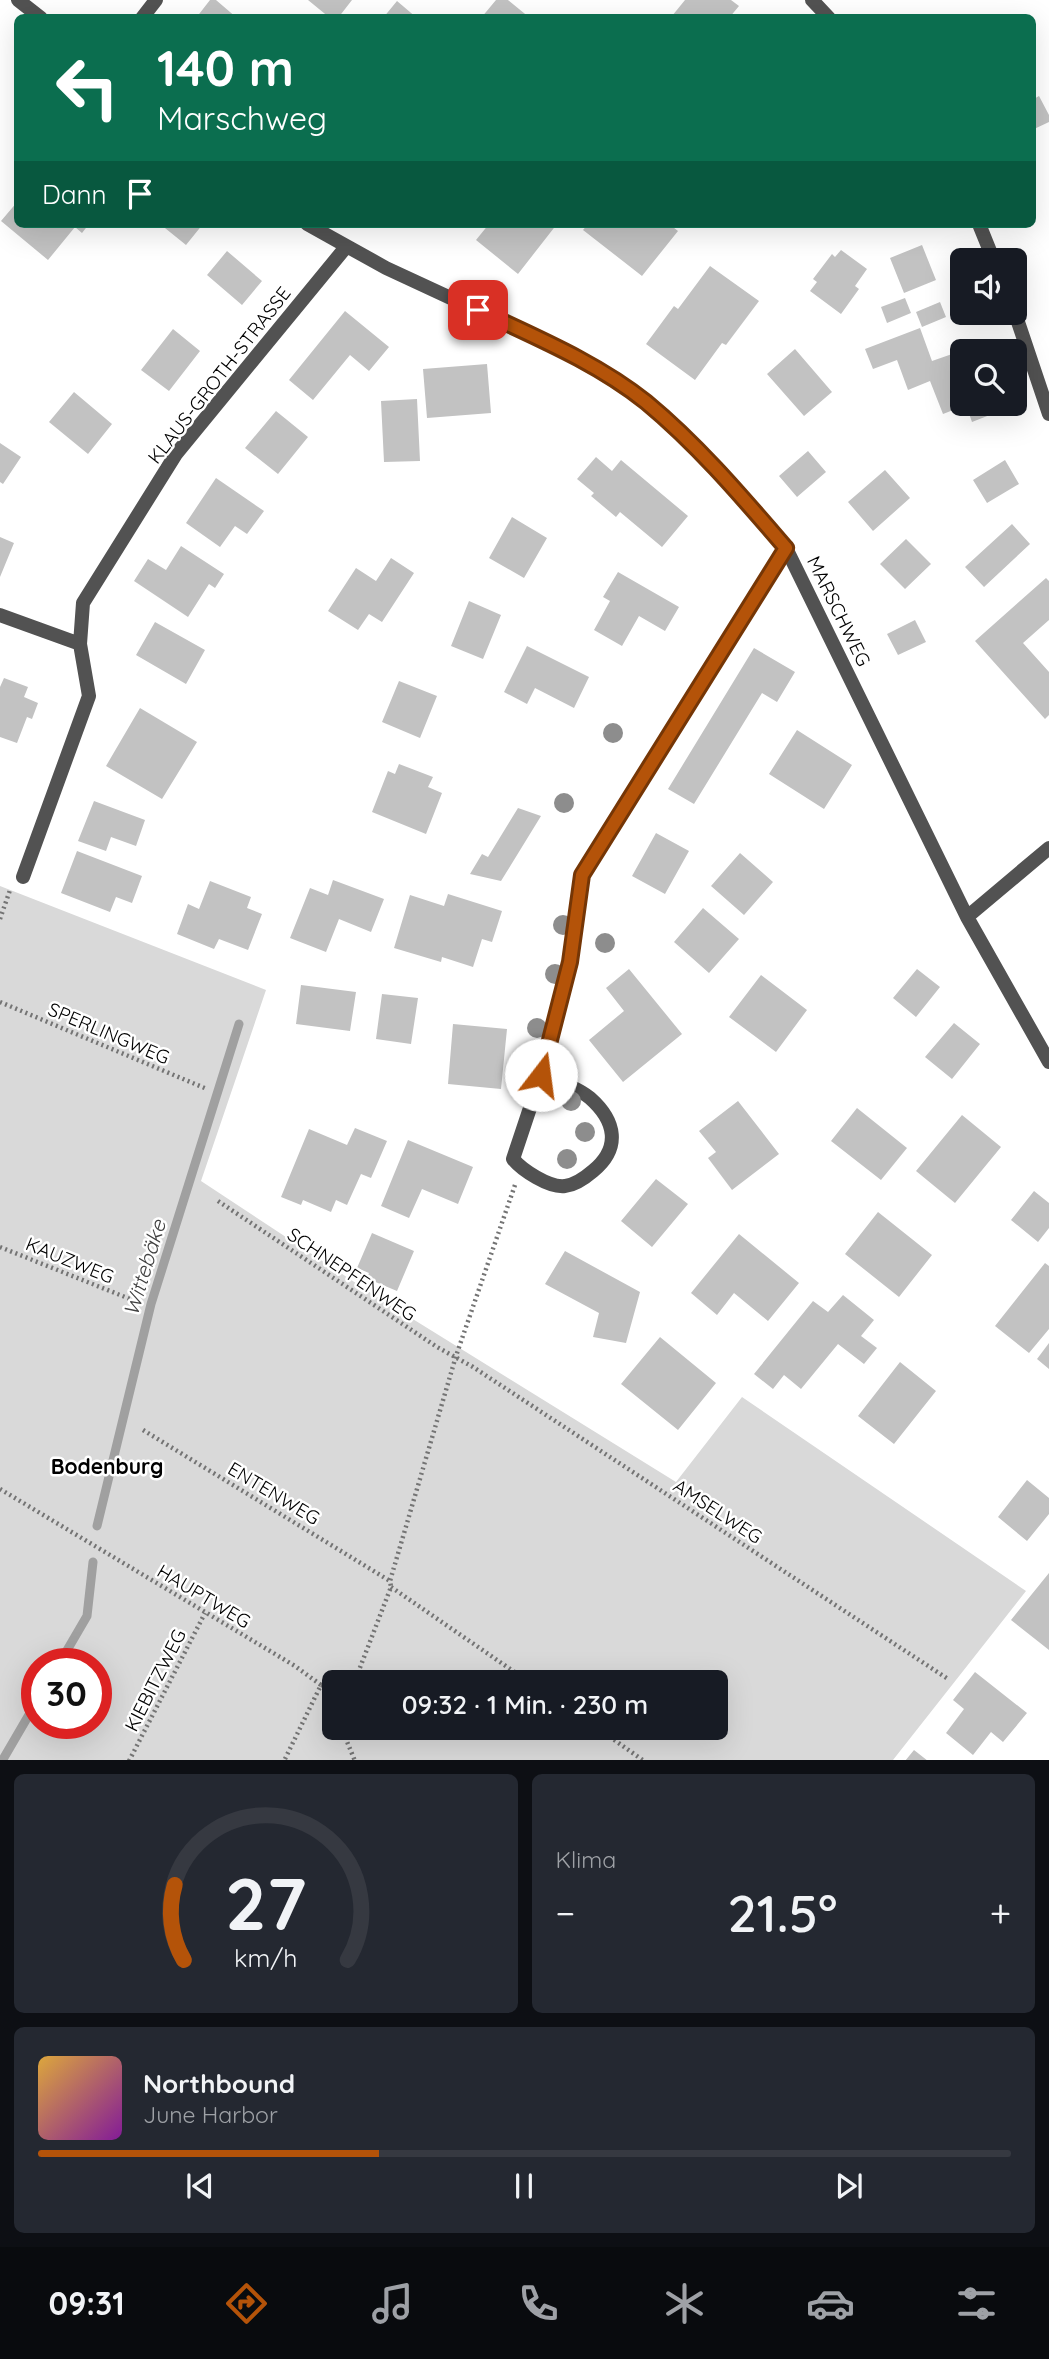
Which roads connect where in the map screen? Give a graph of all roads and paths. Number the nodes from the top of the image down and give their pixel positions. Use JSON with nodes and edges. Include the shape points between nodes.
{"nodes":[{"id":1,"x":18,"y":0,"type":"edge"},
{"id":2,"x":156,"y":0,"type":"edge"},
{"id":3,"x":812,"y":0,"type":"edge"},
{"id":4,"x":35,"y":14,"type":"edge"},
{"id":5,"x":145,"y":14,"type":"edge"},
{"id":6,"x":825,"y":14,"type":"edge"},
{"id":7,"x":314,"y":228,"type":"edge"},
{"id":8,"x":981,"y":228,"type":"edge"},
{"id":9,"x":346,"y":247,"type":"junction"},
{"id":10,"x":989,"y":248,"type":"edge"},
{"id":11,"x":1019,"y":325,"type":"edge"},
{"id":12,"x":1049,"y":414,"type":"edge"},
{"id":13,"x":786,"y":548,"type":"junction"},
{"id":14,"x":0,"y":615,"type":"edge"},
{"id":15,"x":80,"y":644,"type":"junction"},
{"id":16,"x":1049,"y":848,"type":"edge"},
{"id":17,"x":23,"y":877,"type":"joint"},
{"id":18,"x":967,"y":917,"type":"junction"},
{"id":19,"x":0,"y":919,"type":"edge"},
{"id":20,"x":0,"y":1002,"type":"edge"},
{"id":21,"x":1049,"y":1062,"type":"edge"},
{"id":22,"x":541,"y":1075,"type":"junction"},
{"id":23,"x":207,"y":1089,"type":"dead end"},
{"id":24,"x":521,"y":1168,"type":"junction"},
{"id":25,"x":218,"y":1201,"type":"dead end"},
{"id":26,"x":0,"y":1247,"type":"edge"},
{"id":27,"x":130,"y":1299,"type":"dead end"},
{"id":28,"x":456,"y":1356,"type":"junction"},
{"id":29,"x":472,"y":1367,"type":"joint"},
{"id":30,"x":143,"y":1430,"type":"dead end"},
{"id":31,"x":0,"y":1489,"type":"edge"},
{"id":32,"x":390,"y":1584,"type":"junction"},
{"id":33,"x":205,"y":1613,"type":"junction"},
{"id":34,"x":359,"y":1670,"type":"edge"},
{"id":35,"x":512,"y":1670,"type":"edge"},
{"id":36,"x":948,"y":1678,"type":"dead end"},
{"id":37,"x":321,"y":1685,"type":"joint"},
{"id":38,"x":347,"y":1740,"type":"edge"},
{"id":39,"x":615,"y":1740,"type":"edge"},
{"id":40,"x":129,"y":1760,"type":"edge"},
{"id":41,"x":284,"y":1760,"type":"edge"},
{"id":42,"x":355,"y":1760,"type":"edge"},
{"id":43,"x":644,"y":1760,"type":"edge"}],
"edges":[{"from":1,"to":4,"type":"street"},
{"from":2,"to":5,"type":"street"},
{"from":3,"to":6,"type":"street"},
{"from":7,"to":9,"type":"street","name":"MARSCHWEG"},
{"from":8,"to":10,"type":"street"},
{"from":9,"to":13,"type":"street","name":"MARSCHWEG","via":[[576,356],[645,401],[721,472]]},
{"from":9,"to":15,"type":"street","name":"KLAUS-GROTH-STRASSE","via":[[177,454],[83,603]]},
{"from":11,"to":12,"type":"street"},
{"from":13,"to":18,"type":"street","name":"MARSCHWEG"},
{"from":13,"to":22,"type":"street","via":[[582,875],[570,962]]},
{"from":14,"to":15,"type":"street"},
{"from":15,"to":17,"type":"street","name":"KLAUS-GROTH-STRASSE","via":[[89,696]]},
{"from":16,"to":18,"type":"street"},
{"from":17,"to":19,"type":"path","via":[[10,891]]},
{"from":18,"to":21,"type":"street","name":"MARSCHWEG"},
{"from":20,"to":23,"type":"path","name":"SPERLINGWEG"},
{"from":22,"to":24,"type":"street","via":[[513,1159]]},
{"from":22,"to":24,"type":"street","via":[[589,1097],[608,1118],[613,1138],[606,1161],[585,1178],[564,1186]]},
{"from":24,"to":28,"type":"path"},
{"from":25,"to":28,"type":"path","name":"SCHNEPFENWEG"},
{"from":26,"to":27,"type":"path","name":"KAUZWEG"},
{"from":28,"to":29,"type":"path","name":"SCHNEPFENWEG"},
{"from":28,"to":32,"type":"path"},
{"from":29,"to":36,"type":"path","name":"AMSELWEG"},
{"from":30,"to":32,"type":"path","name":"ENTENWEG"},
{"from":31,"to":33,"type":"path","name":"HAUPTWEG"},
{"from":32,"to":34,"type":"path"},
{"from":32,"to":35,"type":"path","name":"ENTENWEG"},
{"from":33,"to":37,"type":"path","name":"HAUPTWEG"},
{"from":33,"to":40,"type":"path","name":"KIEBITZWEG"},
{"from":37,"to":41,"type":"path"},
{"from":38,"to":42,"type":"path"},
{"from":39,"to":43,"type":"path"}]}
